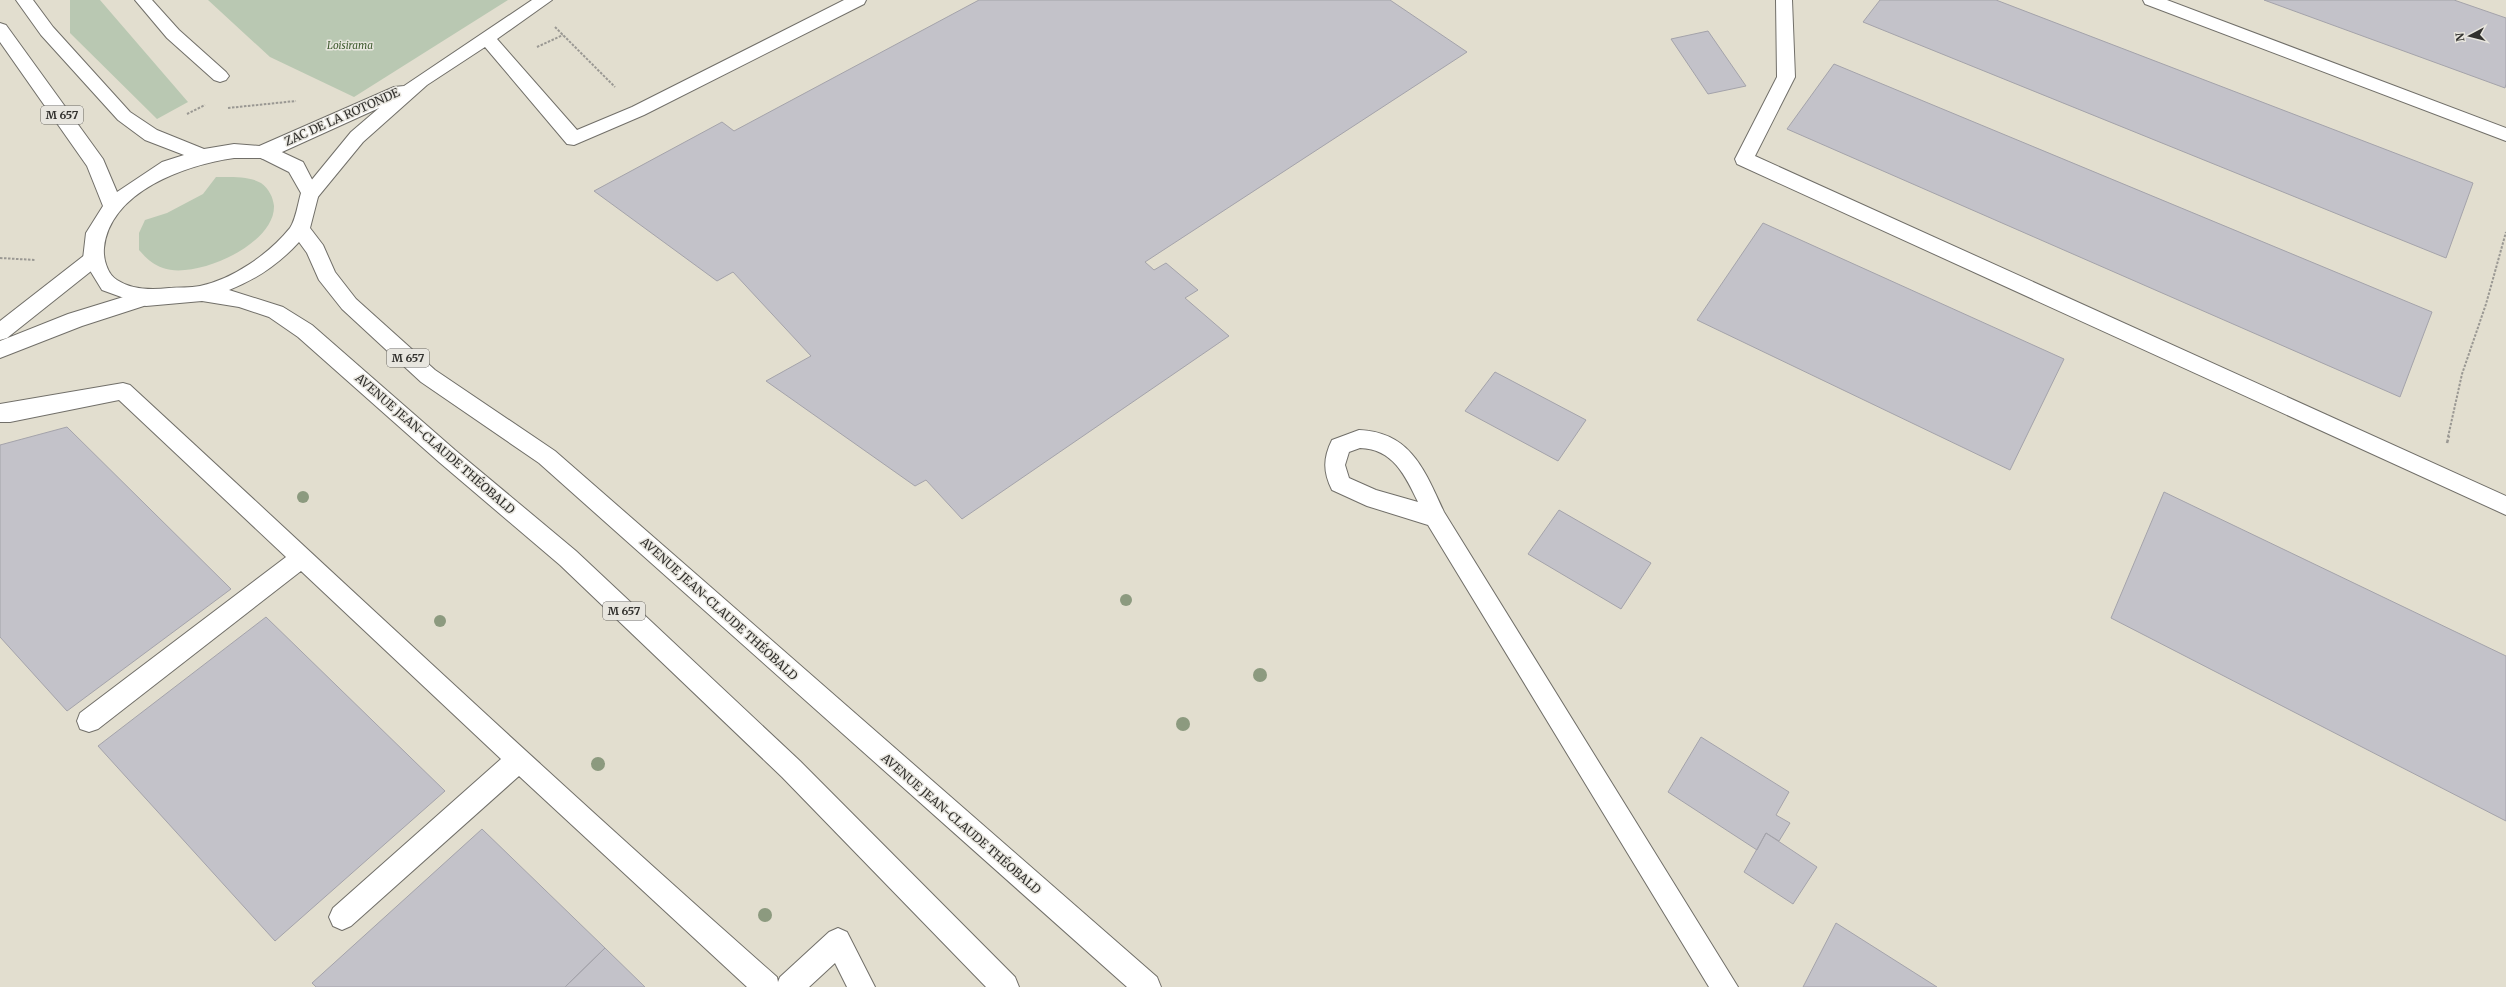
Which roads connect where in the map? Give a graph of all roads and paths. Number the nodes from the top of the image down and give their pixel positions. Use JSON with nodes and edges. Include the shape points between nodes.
{"nodes":[{"id":1,"x":24,"y":0,"type":"edge"},
{"id":2,"x":143,"y":0,"type":"edge"},
{"id":3,"x":858,"y":0,"type":"edge"},
{"id":4,"x":1784,"y":0,"type":"edge"},
{"id":5,"x":2151,"y":0,"type":"edge"},
{"id":6,"x":539,"y":3,"type":"edge"},
{"id":7,"x":0,"y":29,"type":"edge"},
{"id":8,"x":487,"y":38,"type":"junction"},
{"id":9,"x":220,"y":76,"type":"dead end"},
{"id":10,"x":421,"y":82,"type":"junction"},
{"id":11,"x":301,"y":101,"type":"dead end"},
{"id":12,"x":210,"y":105,"type":"dead end"},
{"id":13,"x":222,"y":107,"type":"dead end"},
{"id":14,"x":638,"y":111,"type":"junction"},
{"id":15,"x":151,"y":135,"type":"junction"},
{"id":16,"x":2506,"y":135,"type":"edge"},
{"id":17,"x":264,"y":152,"type":"junction"},
{"id":18,"x":202,"y":156,"type":"junction"},
{"id":19,"x":310,"y":193,"type":"junction"},
{"id":20,"x":113,"y":206,"type":"junction"},
{"id":21,"x":300,"y":229,"type":"junction"},
{"id":22,"x":2506,"y":232,"type":"edge"},
{"id":23,"x":0,"y":258,"type":"edge"},
{"id":24,"x":93,"y":259,"type":"junction"},
{"id":25,"x":41,"y":260,"type":"dead end"},
{"id":26,"x":202,"y":293,"type":"junction"},
{"id":27,"x":146,"y":298,"type":"junction"},
{"id":28,"x":0,"y":332,"type":"edge"},
{"id":29,"x":0,"y":350,"type":"edge"},
{"id":30,"x":0,"y":413,"type":"edge"},
{"id":31,"x":2440,"y":476,"type":"junction"},
{"id":32,"x":2506,"y":506,"type":"edge"},
{"id":33,"x":1436,"y":518,"type":"junction"},
{"id":34,"x":303,"y":557,"type":"junction"},
{"id":35,"x":89,"y":722,"type":"dead end"},
{"id":36,"x":519,"y":760,"type":"junction"},
{"id":37,"x":342,"y":917,"type":"dead end"},
{"id":38,"x":767,"y":987,"type":"edge"},
{"id":39,"x":790,"y":987,"type":"edge"},
{"id":40,"x":861,"y":987,"type":"edge"},
{"id":41,"x":1005,"y":987,"type":"edge"},
{"id":42,"x":1147,"y":987,"type":"edge"},
{"id":43,"x":1724,"y":987,"type":"edge"}],
"edges":[{"from":1,"to":15,"type":"main road","via":[[47,31],[124,116]]},
{"from":2,"to":9,"type":"main road","via":[[173,34]]},
{"from":3,"to":14,"type":"main road"},
{"from":4,"to":31,"type":"main road","via":[[1786,78],[1744,159]]},
{"from":5,"to":16,"type":"main road"},
{"from":6,"to":8,"type":"main road","name":"ZAC DE LA ROTONDE"},
{"from":6,"to":14,"type":"path"},
{"from":7,"to":20,"type":"main road","number":"M 657","via":[[96,164]]},
{"from":8,"to":10,"type":"main road","name":"ZAC DE LA ROTONDE"},
{"from":8,"to":14,"type":"main road","via":[[574,139]]},
{"from":10,"to":17,"type":"main road","name":"ZAC DE LA ROTONDE"},
{"from":10,"to":19,"type":"main road","name":"ZAC DE LA ROTONDE","via":[[357,137]]},
{"from":11,"to":13,"type":"path"},
{"from":12,"to":15,"type":"path","via":[[204,104]]},
{"from":15,"to":18,"type":"main road"},
{"from":17,"to":18,"type":"main road","via":[[234,151]]},
{"from":17,"to":19,"type":"main road","via":[[296,167]]},
{"from":18,"to":20,"type":"main road","via":[[169,167],[139,184]]},
{"from":19,"to":21,"type":"main road"},
{"from":20,"to":24,"type":"main road","via":[[96,233]]},
{"from":21,"to":26,"type":"main road","via":[[276,255],[242,277]]},
{"from":21,"to":42,"type":"main road","name":"AVENUE JEAN-CLAUDE THÉOBALD","number":"M 657","via":[[316,250],[326,275],[349,304],[428,376],[547,457]]},
{"from":22,"to":31,"type":"path","via":[[2486,304],[2462,374]]},
{"from":23,"to":25,"type":"path"},
{"from":24,"to":27,"type":"main road","via":[[109,285]]},
{"from":24,"to":28,"type":"main road"},
{"from":26,"to":27,"type":"main road"},
{"from":26,"to":41,"type":"main road","name":"AVENUE JEAN-CLAUDE THÉOBALD","number":"M 657","via":[[240,300],[276,312],[305,331],[568,558],[791,769]]},
{"from":27,"to":29,"type":"main road","via":[[75,320]]},
{"from":30,"to":34,"type":"main road","via":[[17,412],[123,391]]},
{"from":31,"to":32,"type":"main road"},
{"from":33,"to":33,"type":"main road","via":[[1409,463],[1392,447],[1375,440],[1354,439],[1340,446],[1334,465],[1340,484],[1361,496]]},
{"from":33,"to":43,"type":"main road"},
{"from":34,"to":35,"type":"main road"},
{"from":34,"to":36,"type":"main road"},
{"from":36,"to":37,"type":"main road"},
{"from":36,"to":38,"type":"main road"},
{"from":39,"to":40,"type":"main road","via":[[838,941]]}]}
